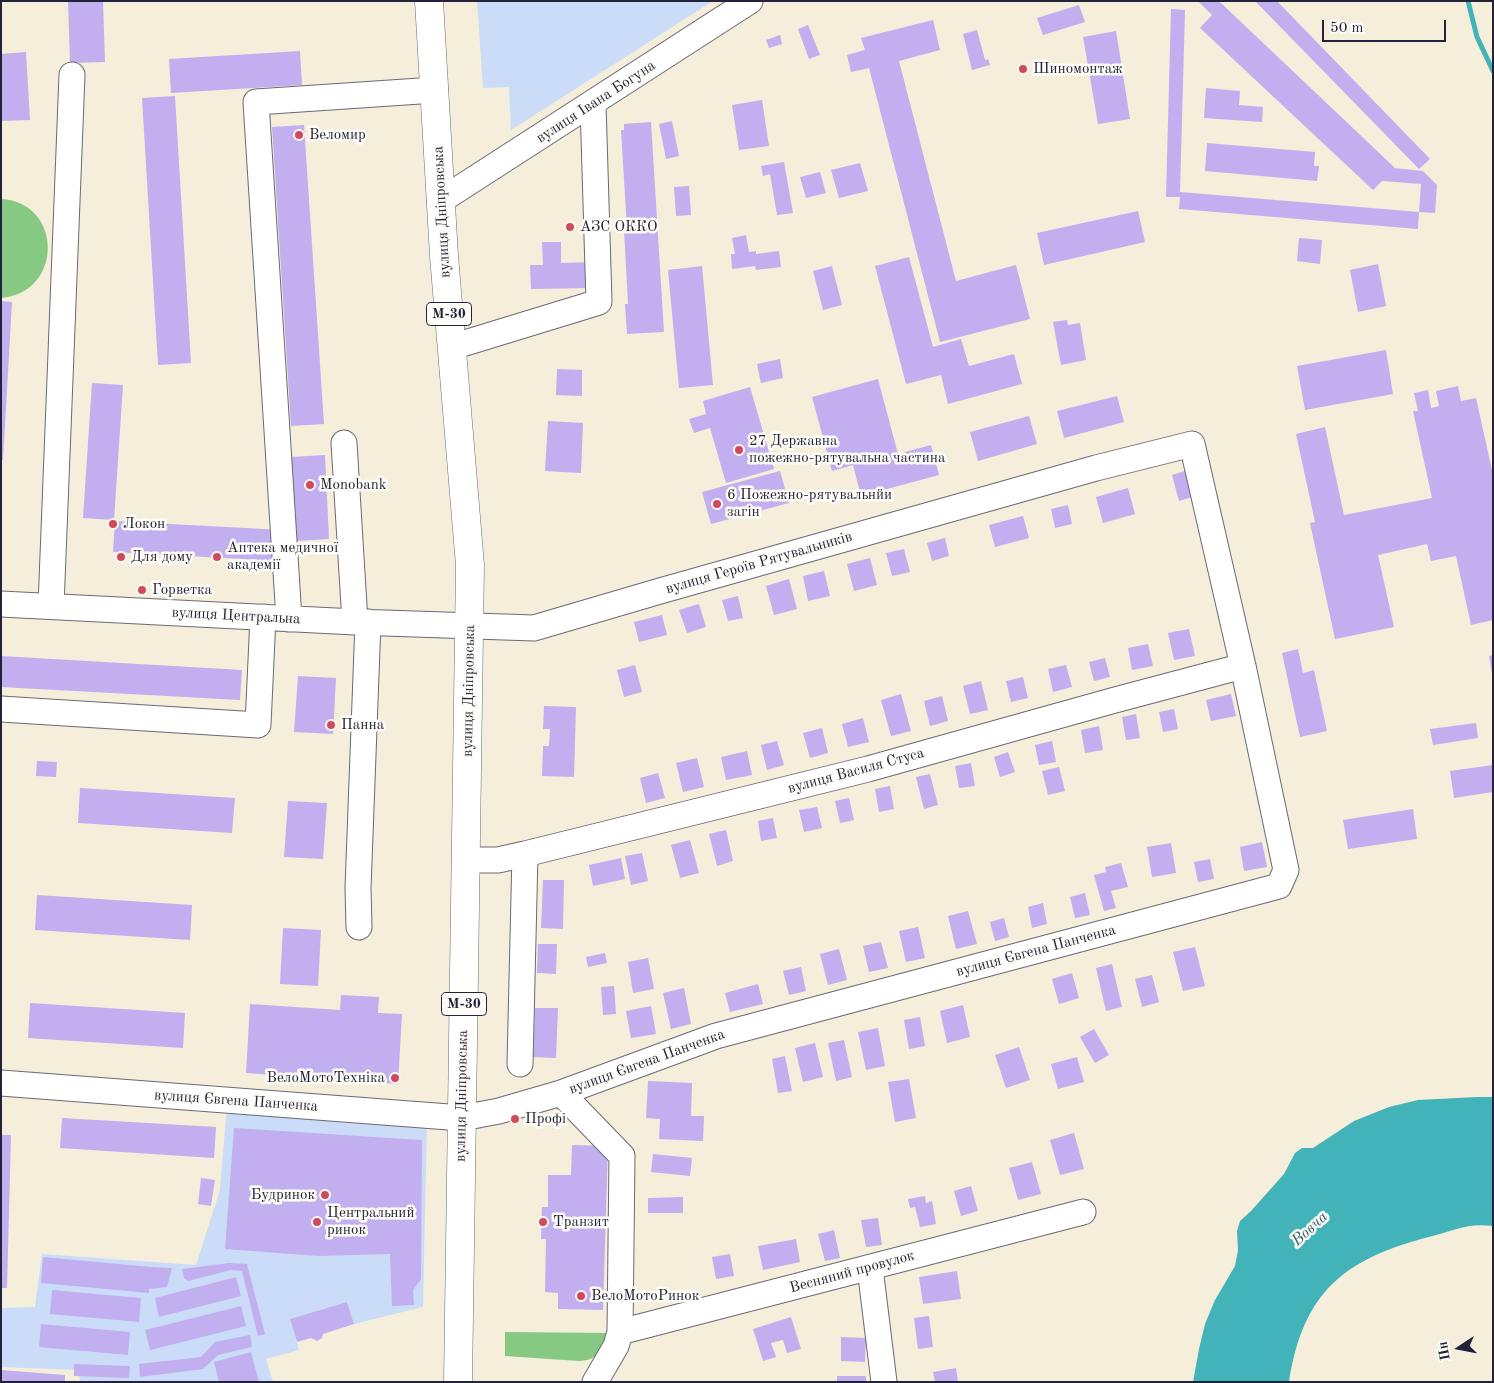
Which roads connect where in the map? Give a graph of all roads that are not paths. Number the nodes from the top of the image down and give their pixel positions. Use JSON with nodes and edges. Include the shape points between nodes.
{"nodes":[{"id":1,"x":429,"y":1,"type":"edge"},
{"id":2,"x":750,"y":1,"type":"edge"},
{"id":3,"x":72,"y":75,"type":"dead end"},
{"id":4,"x":435,"y":90,"type":"junction"},
{"id":5,"x":593,"y":104,"type":"junction"},
{"id":6,"x":440,"y":201,"type":"junction"},
{"id":7,"x":452,"y":347,"type":"junction"},
{"id":8,"x":344,"y":443,"type":"dead end"},
{"id":9,"x":1,"y":604,"type":"edge"},
{"id":10,"x":50,"y":606,"type":"junction"},
{"id":11,"x":263,"y":617,"type":"junction"},
{"id":12,"x":289,"y":619,"type":"junction"},
{"id":13,"x":362,"y":622,"type":"junction"},
{"id":14,"x":470,"y":627,"type":"junction"},
{"id":15,"x":1243,"y":666,"type":"junction"},
{"id":16,"x":1,"y":709,"type":"edge"},
{"id":17,"x":525,"y":854,"type":"junction"},
{"id":18,"x":465,"y":860,"type":"junction"},
{"id":19,"x":359,"y":927,"type":"dead end"},
{"id":20,"x":520,"y":1064,"type":"dead end"},
{"id":21,"x":1,"y":1083,"type":"edge"},
{"id":22,"x":561,"y":1093,"type":"junction"},
{"id":23,"x":462,"y":1118,"type":"junction"},
{"id":24,"x":1083,"y":1212,"type":"dead end"},
{"id":25,"x":870,"y":1268,"type":"junction"},
{"id":26,"x":620,"y":1332,"type":"junction"},
{"id":27,"x":458,"y":1382,"type":"edge"},
{"id":28,"x":595,"y":1382,"type":"edge"},
{"id":29,"x":884,"y":1382,"type":"edge"}],
"edges":[{"from":1,"to":4,"type":"highway","name":"вулиця Дніпровська","number":"М-30"},
{"from":2,"to":5,"type":"street","name":"вулиця Івана Богуна"},
{"from":3,"to":10,"type":"street"},
{"from":4,"to":6,"type":"highway","name":"вулиця Дніпровська","number":"М-30"},
{"from":4,"to":12,"type":"street","via":[[256,102]]},
{"from":5,"to":6,"type":"street","name":"вулиця Івана Богуна"},
{"from":5,"to":7,"type":"street","via":[[599,302]]},
{"from":6,"to":7,"type":"highway","name":"вулиця Дніпровська","number":"М-30"},
{"from":7,"to":14,"type":"highway","name":"вулиця Дніпровська","number":"М-30","via":[[470,565]]},
{"from":8,"to":13,"type":"street"},
{"from":9,"to":10,"type":"street","name":"вулиця Центральна"},
{"from":10,"to":11,"type":"street","name":"вулиця Центральна"},
{"from":11,"to":12,"type":"street","name":"вулиця Центральна"},
{"from":11,"to":16,"type":"street","via":[[258,725]]},
{"from":12,"to":13,"type":"street","name":"вулиця Центральна"},
{"from":13,"to":14,"type":"street","name":"вулиця Центральна"},
{"from":13,"to":19,"type":"street"},
{"from":14,"to":15,"type":"street","name":"вулиця Героїв Рятувальників","via":[[534,628],[1068,476],[1192,444]]},
{"from":14,"to":18,"type":"highway","name":"вулиця Дніпровська","number":"М-30"},
{"from":15,"to":17,"type":"street","name":"вулиця Василя Стуса","via":[[868,769]]},
{"from":15,"to":22,"type":"street","name":"вулиця Євгена Панченка","via":[[1286,870],[1279,886],[716,1036]]},
{"from":17,"to":18,"type":"street","name":"вулиця Василя Стуса","via":[[498,860]]},
{"from":17,"to":20,"type":"street"},
{"from":18,"to":23,"type":"highway","name":"вулиця Дніпровська","number":"М-30"},
{"from":21,"to":23,"type":"street","name":"вулиця Євгена Панченка"},
{"from":22,"to":23,"type":"street","name":"вулиця Євгена Панченка"},
{"from":22,"to":26,"type":"street","via":[[622,1156]]},
{"from":23,"to":27,"type":"highway","name":"вулиця Дніпровська","number":"М-30"},
{"from":24,"to":25,"type":"street","name":"Весняний провулок"},
{"from":25,"to":26,"type":"street","name":"Весняний провулок"},
{"from":25,"to":29,"type":"street"},
{"from":26,"to":28,"type":"street","via":[[616,1346]]}]}
